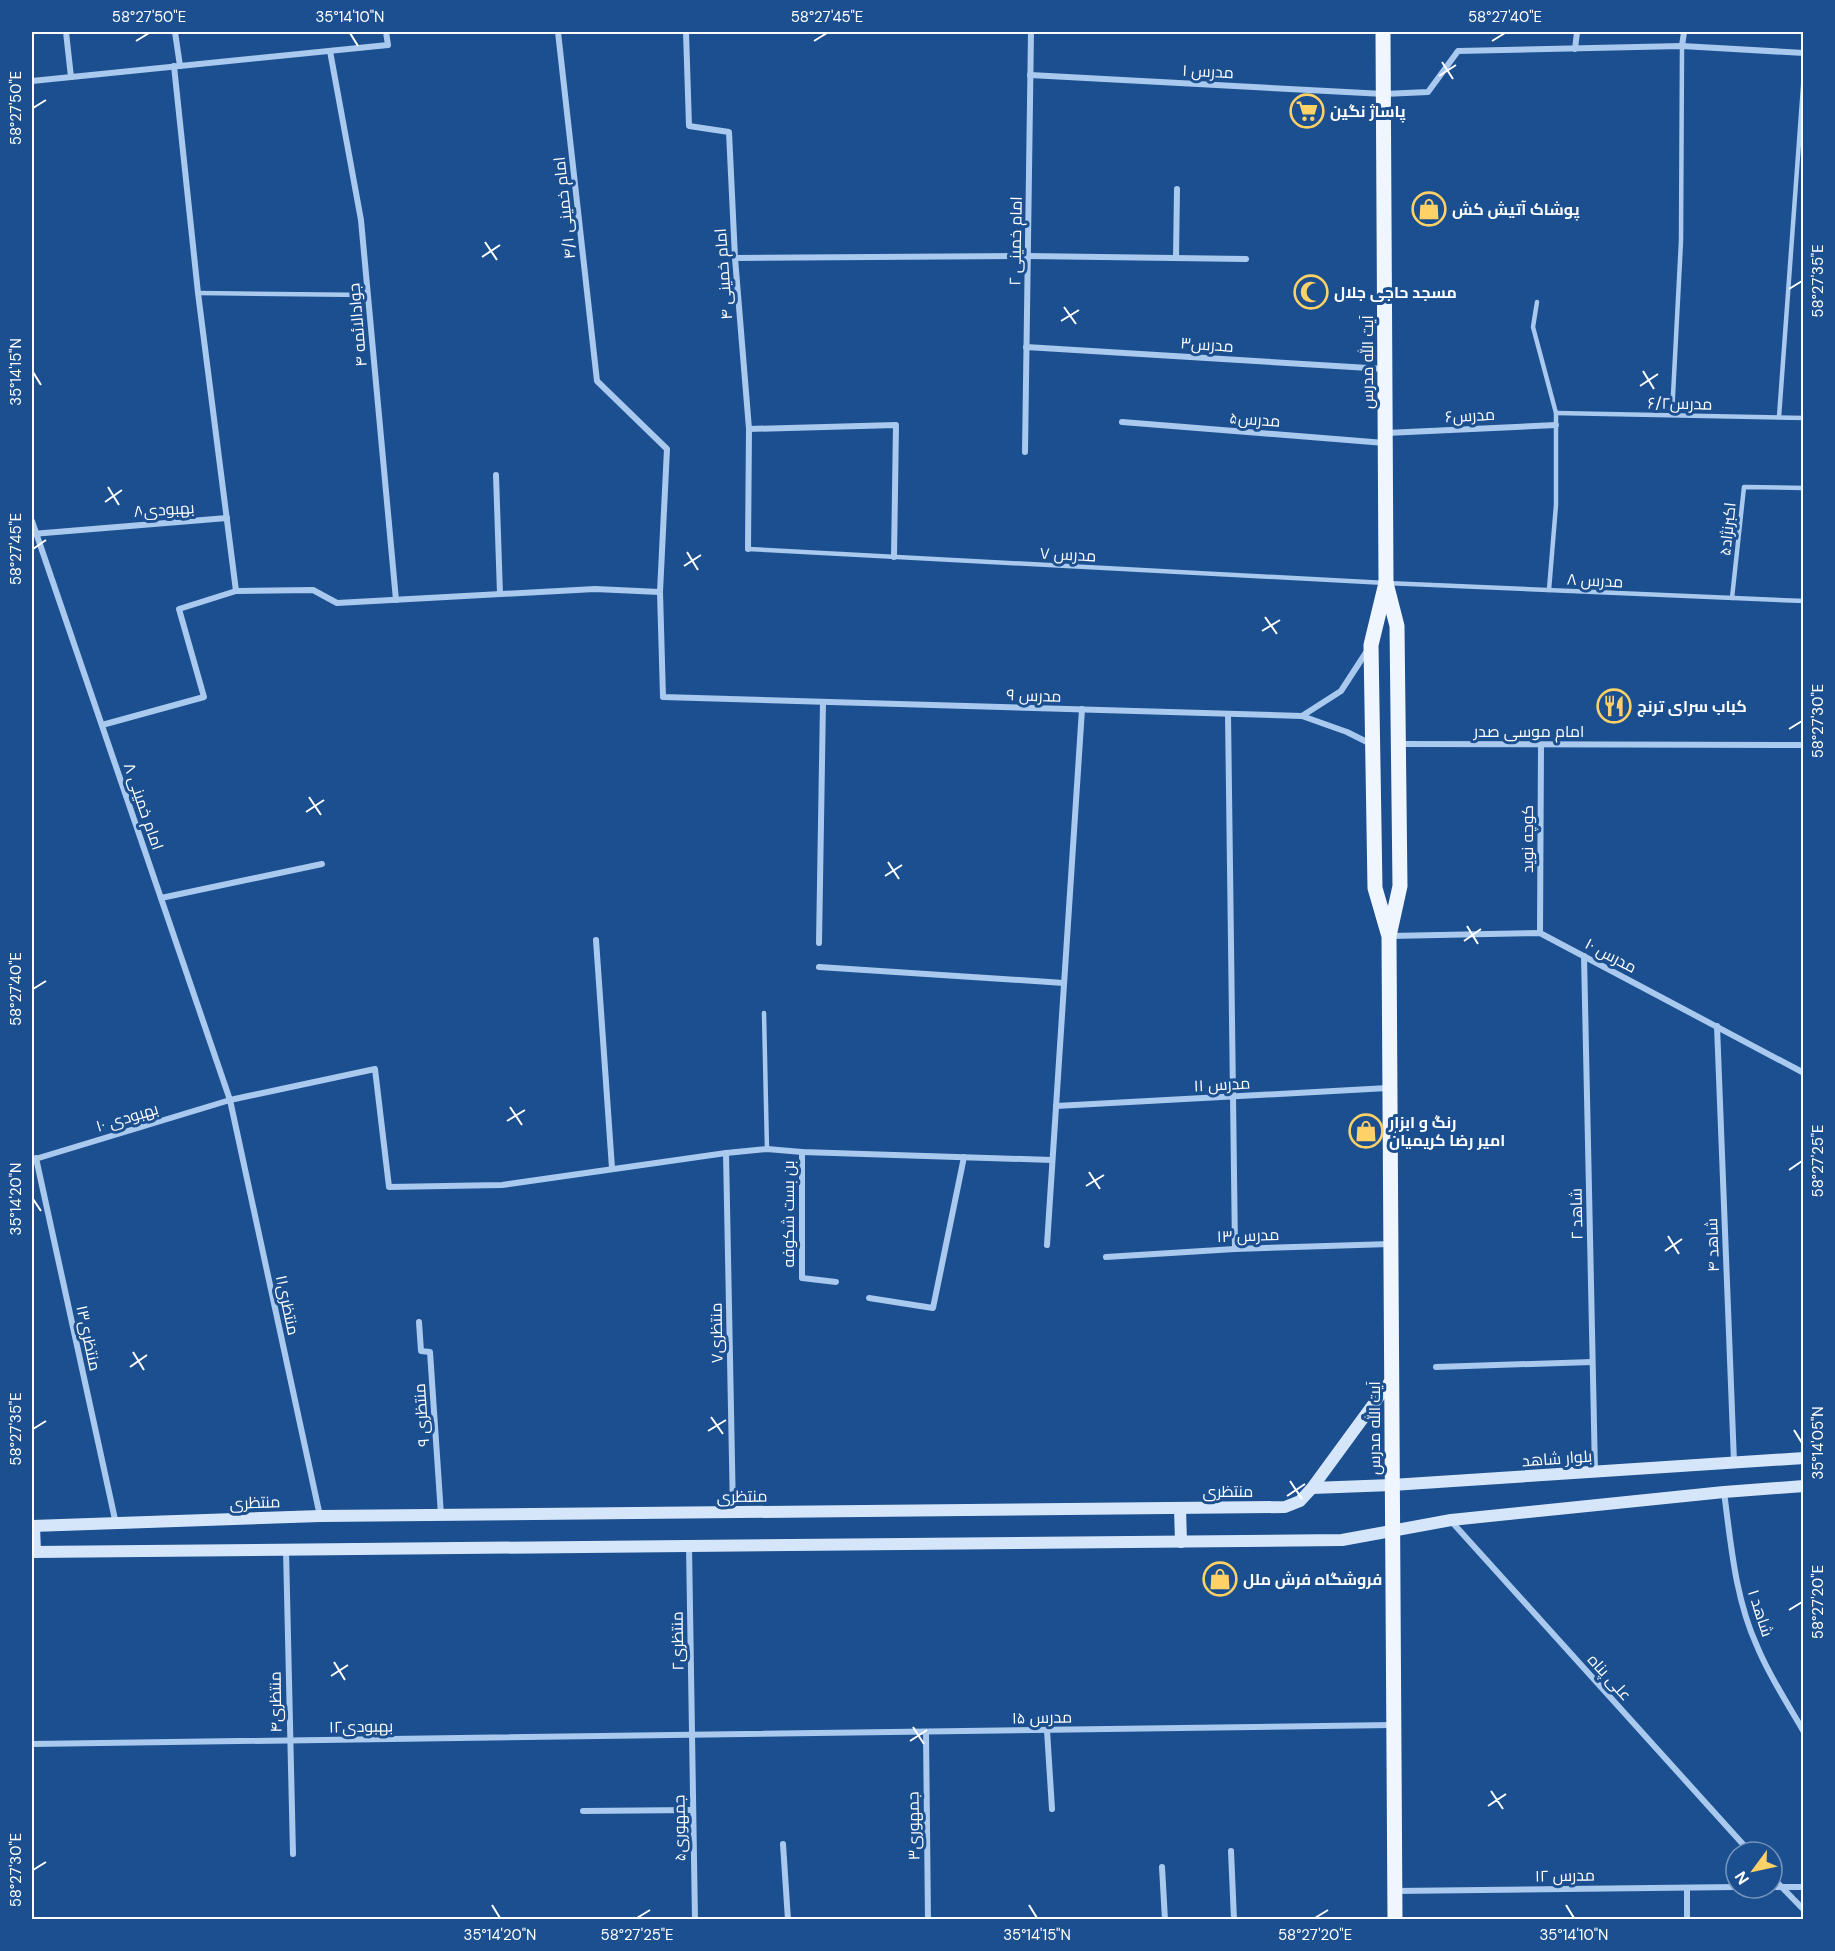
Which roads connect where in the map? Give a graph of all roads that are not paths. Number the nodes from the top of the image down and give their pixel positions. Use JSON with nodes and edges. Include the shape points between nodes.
{"nodes":[{"id":1,"x":66,"y":32,"type":"edge"},
{"id":2,"x":175,"y":32,"type":"edge"},
{"id":3,"x":386,"y":32,"type":"edge"},
{"id":4,"x":558,"y":32,"type":"edge"},
{"id":5,"x":686,"y":32,"type":"edge"},
{"id":6,"x":1031,"y":32,"type":"edge"},
{"id":7,"x":1383,"y":32,"type":"edge"},
{"id":8,"x":1577,"y":32,"type":"edge"},
{"id":9,"x":1684,"y":32,"type":"edge"},
{"id":10,"x":1682,"y":46,"type":"junction"},
{"id":11,"x":1575,"y":49,"type":"junction"},
{"id":12,"x":330,"y":51,"type":"junction"},
{"id":13,"x":1803,"y":53,"type":"edge"},
{"id":14,"x":177,"y":66,"type":"junction"},
{"id":15,"x":1803,"y":73,"type":"edge"},
{"id":16,"x":1030,"y":75,"type":"junction"},
{"id":17,"x":71,"y":77,"type":"junction"},
{"id":18,"x":32,"y":81,"type":"edge"},
{"id":19,"x":1384,"y":94,"type":"junction"},
{"id":20,"x":1795,"y":185,"type":"junction"},
{"id":21,"x":1803,"y":186,"type":"edge"},
{"id":22,"x":1177,"y":189,"type":"dead end"},
{"id":23,"x":1028,"y":256,"type":"junction"},
{"id":24,"x":735,"y":258,"type":"junction"},
{"id":25,"x":1176,"y":258,"type":"junction"},
{"id":26,"x":1246,"y":259,"type":"dead end"},
{"id":27,"x":198,"y":293,"type":"junction"},
{"id":28,"x":368,"y":295,"type":"junction"},
{"id":29,"x":1537,"y":302,"type":"dead end"},
{"id":30,"x":1026,"y":347,"type":"junction"},
{"id":31,"x":1385,"y":369,"type":"junction"},
{"id":32,"x":1556,"y":413,"type":"junction"},
{"id":33,"x":1672,"y":415,"type":"junction"},
{"id":34,"x":1779,"y":417,"type":"junction"},
{"id":35,"x":1803,"y":418,"type":"edge"},
{"id":36,"x":1122,"y":422,"type":"dead end"},
{"id":37,"x":1556,"y":425,"type":"junction"},
{"id":38,"x":749,"y":429,"type":"junction"},
{"id":39,"x":1386,"y":438,"type":"junction"},
{"id":40,"x":1025,"y":452,"type":"dead end"},
{"id":41,"x":496,"y":475,"type":"dead end"},
{"id":42,"x":1803,"y":488,"type":"edge"},
{"id":43,"x":228,"y":518,"type":"junction"},
{"id":44,"x":32,"y":521,"type":"edge"},
{"id":45,"x":34,"y":533,"type":"edge"},
{"id":46,"x":748,"y":549,"type":"joint"},
{"id":47,"x":894,"y":557,"type":"junction"},
{"id":48,"x":1386,"y":584,"type":"junction"},
{"id":49,"x":1549,"y":590,"type":"junction"},
{"id":50,"x":236,"y":591,"type":"junction"},
{"id":51,"x":660,"y":592,"type":"junction"},
{"id":52,"x":500,"y":594,"type":"junction"},
{"id":53,"x":1732,"y":598,"type":"junction"},
{"id":54,"x":396,"y":600,"type":"junction"},
{"id":55,"x":1803,"y":601,"type":"edge"},
{"id":56,"x":1371,"y":645,"type":"junction"},
{"id":57,"x":823,"y":702,"type":"junction"},
{"id":58,"x":1082,"y":710,"type":"junction"},
{"id":59,"x":1228,"y":714,"type":"junction"},
{"id":60,"x":1302,"y":716,"type":"junction"},
{"id":61,"x":102,"y":725,"type":"junction"},
{"id":62,"x":1398,"y":744,"type":"junction"},
{"id":63,"x":1372,"y":745,"type":"junction"},
{"id":64,"x":1541,"y":745,"type":"junction"},
{"id":65,"x":1803,"y":745,"type":"edge"},
{"id":66,"x":322,"y":864,"type":"dead end"},
{"id":67,"x":161,"y":898,"type":"junction"},
{"id":68,"x":1539,"y":933,"type":"junction"},
{"id":69,"x":1389,"y":936,"type":"junction"},
{"id":70,"x":596,"y":940,"type":"dead end"},
{"id":71,"x":819,"y":943,"type":"dead end"},
{"id":72,"x":1584,"y":956,"type":"junction"},
{"id":73,"x":819,"y":967,"type":"dead end"},
{"id":74,"x":1064,"y":983,"type":"junction"},
{"id":75,"x":764,"y":1013,"type":"dead end"},
{"id":76,"x":1717,"y":1026,"type":"junction"},
{"id":77,"x":1803,"y":1073,"type":"edge"},
{"id":78,"x":1389,"y":1088,"type":"junction"},
{"id":79,"x":1233,"y":1098,"type":"junction"},
{"id":80,"x":230,"y":1100,"type":"junction"},
{"id":81,"x":1056,"y":1106,"type":"junction"},
{"id":82,"x":767,"y":1149,"type":"junction"},
{"id":83,"x":802,"y":1152,"type":"junction"},
{"id":84,"x":726,"y":1153,"type":"junction"},
{"id":85,"x":964,"y":1157,"type":"junction"},
{"id":86,"x":34,"y":1159,"type":"edge"},
{"id":87,"x":1052,"y":1160,"type":"junction"},
{"id":88,"x":612,"y":1168,"type":"junction"},
{"id":89,"x":1390,"y":1244,"type":"junction"},
{"id":90,"x":1047,"y":1245,"type":"dead end"},
{"id":91,"x":1235,"y":1249,"type":"junction"},
{"id":92,"x":1106,"y":1257,"type":"dead end"},
{"id":93,"x":836,"y":1282,"type":"dead end"},
{"id":94,"x":869,"y":1298,"type":"dead end"},
{"id":95,"x":419,"y":1322,"type":"dead end"},
{"id":96,"x":1592,"y":1362,"type":"junction"},
{"id":97,"x":1436,"y":1366,"type":"dead end"},
{"id":98,"x":1391,"y":1380,"type":"junction"},
{"id":99,"x":1803,"y":1458,"type":"edge"},
{"id":100,"x":1734,"y":1463,"type":"junction"},
{"id":101,"x":1594,"y":1472,"type":"junction"},
{"id":102,"x":1392,"y":1485,"type":"junction"},
{"id":103,"x":1803,"y":1486,"type":"edge"},
{"id":104,"x":1312,"y":1488,"type":"junction"},
{"id":105,"x":1724,"y":1492,"type":"junction"},
{"id":106,"x":1180,"y":1508,"type":"junction"},
{"id":107,"x":733,"y":1512,"type":"junction"},
{"id":108,"x":441,"y":1515,"type":"junction"},
{"id":109,"x":320,"y":1516,"type":"junction"},
{"id":110,"x":1450,"y":1521,"type":"junction"},
{"id":111,"x":116,"y":1524,"type":"junction"},
{"id":112,"x":33,"y":1526,"type":"edge"},
{"id":113,"x":1392,"y":1532,"type":"junction"},
{"id":114,"x":1181,"y":1542,"type":"junction"},
{"id":115,"x":689,"y":1546,"type":"junction"},
{"id":116,"x":286,"y":1550,"type":"junction"},
{"id":117,"x":33,"y":1552,"type":"edge"},
{"id":118,"x":1394,"y":1725,"type":"junction"},
{"id":119,"x":1047,"y":1730,"type":"junction"},
{"id":120,"x":926,"y":1732,"type":"junction"},
{"id":121,"x":1803,"y":1732,"type":"edge"},
{"id":122,"x":691,"y":1735,"type":"junction"},
{"id":123,"x":289,"y":1741,"type":"junction"},
{"id":124,"x":32,"y":1744,"type":"edge"},
{"id":125,"x":1052,"y":1809,"type":"dead end"},
{"id":126,"x":693,"y":1810,"type":"junction"},
{"id":127,"x":583,"y":1811,"type":"dead end"},
{"id":128,"x":1739,"y":1840,"type":"edge"},
{"id":129,"x":783,"y":1844,"type":"dead end"},
{"id":130,"x":1231,"y":1851,"type":"dead end"},
{"id":131,"x":293,"y":1854,"type":"dead end"},
{"id":132,"x":1162,"y":1867,"type":"dead end"},
{"id":133,"x":1724,"y":1887,"type":"edge"},
{"id":134,"x":1784,"y":1887,"type":"edge"},
{"id":135,"x":1803,"y":1887,"type":"edge"},
{"id":136,"x":1687,"y":1888,"type":"junction"},
{"id":137,"x":1784,"y":1890,"type":"edge"},
{"id":138,"x":1394,"y":1891,"type":"junction"},
{"id":139,"x":1803,"y":1910,"type":"edge"},
{"id":140,"x":695,"y":1920,"type":"edge"},
{"id":141,"x":788,"y":1920,"type":"edge"},
{"id":142,"x":928,"y":1920,"type":"edge"},
{"id":143,"x":1166,"y":1920,"type":"edge"},
{"id":144,"x":1234,"y":1920,"type":"edge"},
{"id":145,"x":1395,"y":1920,"type":"edge"},
{"id":146,"x":1687,"y":1920,"type":"edge"}],
"edges":[{"from":1,"to":17,"type":"street"},
{"from":2,"to":14,"type":"street"},
{"from":3,"to":12,"type":"street","via":[[388,45]]},
{"from":4,"to":51,"type":"street","name":"امام خمینی ۴/۱","via":[[597,381],[667,449]]},
{"from":5,"to":24,"type":"street","name":"امام خمینی ۴","via":[[689,126],[729,132]]},
{"from":6,"to":16,"type":"street","name":"امام خمینی ۲"},
{"from":7,"to":19,"type":"main road","name":"آیت الله مدرس"},
{"from":8,"to":11,"type":"street"},
{"from":9,"to":10,"type":"street"},
{"from":10,"to":11,"type":"street"},
{"from":10,"to":13,"type":"street"},
{"from":10,"to":33,"type":"lane","via":[[1681,241]]},
{"from":11,"to":19,"type":"street","name":"مدرس ۱","via":[[1458,51],[1428,92]]},
{"from":12,"to":14,"type":"street"},
{"from":12,"to":28,"type":"street","name":"جوادالائمه ۴","via":[[361,220]]},
{"from":14,"to":17,"type":"street"},
{"from":14,"to":27,"type":"street"},
{"from":15,"to":20,"type":"lane"},
{"from":16,"to":19,"type":"street","name":"مدرس ۱"},
{"from":16,"to":23,"type":"street","name":"امام خمینی ۲"},
{"from":17,"to":18,"type":"street"},
{"from":19,"to":31,"type":"main road","name":"آیت الله مدرس"},
{"from":20,"to":21,"type":"lane"},
{"from":20,"to":34,"type":"lane"},
{"from":22,"to":25,"type":"street"},
{"from":23,"to":24,"type":"street"},
{"from":23,"to":25,"type":"street"},
{"from":23,"to":30,"type":"street","name":"امام خمینی ۲"},
{"from":24,"to":38,"type":"street","name":"امام خمینی ۴"},
{"from":25,"to":26,"type":"street"},
{"from":27,"to":28,"type":"lane"},
{"from":27,"to":43,"type":"street"},
{"from":28,"to":54,"type":"street","name":"جوادالائمه ۴"},
{"from":29,"to":32,"type":"lane","via":[[1533,327]]},
{"from":30,"to":31,"type":"street","name":"مدرس۳"},
{"from":30,"to":40,"type":"street","name":"امام خمینی ۲"},
{"from":31,"to":39,"type":"main road","name":"آیت الله مدرس"},
{"from":32,"to":33,"type":"lane","name":"مدرس۶/۲"},
{"from":32,"to":37,"type":"lane"},
{"from":33,"to":34,"type":"lane","name":"مدرس۶/۲"},
{"from":34,"to":35,"type":"lane","name":"مدرس۶/۲"},
{"from":36,"to":39,"type":"street","name":"مدرس۵"},
{"from":37,"to":39,"type":"street","name":"مدرس۶"},
{"from":37,"to":49,"type":"lane","via":[[1556,505]]},
{"from":38,"to":46,"type":"street","name":"امام خمینی ۴"},
{"from":38,"to":47,"type":"street","via":[[896,425]]},
{"from":39,"to":48,"type":"main road","name":"آیت الله مدرس"},
{"from":41,"to":52,"type":"street"},
{"from":42,"to":53,"type":"lane","name":"اکبرنژاد۵","via":[[1744,487]]},
{"from":43,"to":45,"type":"street","name":"بهبودی۸"},
{"from":43,"to":50,"type":"street"},
{"from":44,"to":45,"type":"street","name":"امام خمینی ۸"},
{"from":45,"to":61,"type":"street","name":"امام خمینی ۸"},
{"from":46,"to":47,"type":"lane","name":"مدرس ۷"},
{"from":47,"to":48,"type":"lane","name":"مدرس ۷"},
{"from":48,"to":49,"type":"lane","name":"مدرس ۸"},
{"from":48,"to":56,"type":"main road","name":"آیت الله مدرس"},
{"from":48,"to":62,"type":"main road","name":"آیت الله مدرس","via":[[1397,626]]},
{"from":49,"to":53,"type":"lane","name":"مدرس ۸"},
{"from":50,"to":54,"type":"street","via":[[313,590],[337,603]]},
{"from":50,"to":61,"type":"street","via":[[179,609],[204,697]]},
{"from":51,"to":52,"type":"street","via":[[595,589]]},
{"from":51,"to":57,"type":"street","name":"مدرس ۹","via":[[663,697]]},
{"from":52,"to":54,"type":"street"},
{"from":53,"to":55,"type":"lane","name":"مدرس ۸"},
{"from":56,"to":60,"type":"street","via":[[1341,691]]},
{"from":56,"to":63,"type":"main road","name":"آیت الله مدرس"},
{"from":57,"to":58,"type":"street","name":"مدرس ۹"},
{"from":57,"to":71,"type":"street"},
{"from":58,"to":59,"type":"street","name":"مدرس ۹"},
{"from":58,"to":74,"type":"street"},
{"from":59,"to":60,"type":"street","name":"مدرس ۹"},
{"from":59,"to":79,"type":"street"},
{"from":60,"to":63,"type":"street","name":"مدرس ۹"},
{"from":61,"to":67,"type":"street","name":"امام خمینی ۸"},
{"from":62,"to":64,"type":"street","name":"امام موسی صدر"},
{"from":62,"to":69,"type":"main road","name":"آیت الله مدرس","via":[[1400,886]]},
{"from":63,"to":69,"type":"main road","name":"آیت الله مدرس","via":[[1375,888]]},
{"from":64,"to":65,"type":"street","name":"امام موسی صدر"},
{"from":64,"to":68,"type":"street","name":"کوچه نوید"},
{"from":66,"to":67,"type":"street"},
{"from":67,"to":80,"type":"street","name":"امام خمینی ۸"},
{"from":68,"to":69,"type":"street","name":"مدرس ۱۰"},
{"from":68,"to":72,"type":"street","name":"مدرس ۱۰"},
{"from":69,"to":78,"type":"main road","name":"آیت الله مدرس"},
{"from":70,"to":88,"type":"street"},
{"from":72,"to":76,"type":"street","name":"مدرس ۱۰"},
{"from":72,"to":96,"type":"street","name":"شاهد ۲"},
{"from":73,"to":74,"type":"street"},
{"from":74,"to":81,"type":"street"},
{"from":75,"to":82,"type":"lane"},
{"from":76,"to":77,"type":"street","name":"مدرس ۱۰"},
{"from":76,"to":100,"type":"street","name":"شاهد ۴"},
{"from":78,"to":79,"type":"street","name":"مدرس ۱۱"},
{"from":78,"to":89,"type":"main road","name":"آیت الله مدرس"},
{"from":79,"to":81,"type":"street","name":"مدرس ۱۱"},
{"from":79,"to":91,"type":"street"},
{"from":80,"to":86,"type":"street","name":"بهبودی ۱۰"},
{"from":80,"to":88,"type":"street","name":"بهبودی ۱۰","via":[[375,1069],[389,1187],[502,1185]]},
{"from":80,"to":109,"type":"street","name":"منتظری۱۱"},
{"from":81,"to":87,"type":"street"},
{"from":82,"to":83,"type":"street"},
{"from":82,"to":84,"type":"street"},
{"from":83,"to":85,"type":"street"},
{"from":83,"to":93,"type":"street","name":"بن بست شکوفه","via":[[802,1278]]},
{"from":84,"to":88,"type":"street"},
{"from":84,"to":107,"type":"street","name":"منتظری۷"},
{"from":85,"to":87,"type":"street"},
{"from":85,"to":94,"type":"street","via":[[933,1308]]},
{"from":86,"to":111,"type":"street","name":"منتظری۱۳"},
{"from":87,"to":90,"type":"street"},
{"from":89,"to":91,"type":"street","name":"مدرس ۱۳"},
{"from":89,"to":98,"type":"main road","name":"آیت الله مدرس"},
{"from":91,"to":92,"type":"street","name":"مدرس ۱۳"},
{"from":95,"to":108,"type":"street","name":"منتظری ۹","via":[[421,1351],[430,1352]]},
{"from":96,"to":97,"type":"street"},
{"from":96,"to":101,"type":"street","name":"شاهد ۲"},
{"from":98,"to":102,"type":"main road","name":"آیت الله مدرس"},
{"from":98,"to":104,"type":"street","name":"منتظری"},
{"from":99,"to":100,"type":"street","name":"بلوار شاهد"},
{"from":100,"to":101,"type":"street","name":"بلوار شاهد"},
{"from":101,"to":102,"type":"street","name":"بلوار شاهد"},
{"from":102,"to":104,"type":"street","name":"بلوار شاهد"},
{"from":102,"to":113,"type":"main road","name":"آیت الله مدرس"},
{"from":103,"to":105,"type":"street"},
{"from":104,"to":106,"type":"street","name":"منتظری","via":[[1300,1501],[1285,1507]]},
{"from":105,"to":110,"type":"street"},
{"from":105,"to":121,"type":"street","name":"شاهد ۱","via":[[1734,1569],[1756,1647]]},
{"from":106,"to":107,"type":"street","name":"منتظری"},
{"from":106,"to":114,"type":"street"},
{"from":107,"to":108,"type":"street","name":"منتظری"},
{"from":108,"to":109,"type":"street","name":"منتظری"},
{"from":109,"to":111,"type":"street","name":"منتظری"},
{"from":110,"to":113,"type":"street"},
{"from":110,"to":128,"type":"street","name":"علی پناه"},
{"from":111,"to":112,"type":"street","name":"منتظری"},
{"from":112,"to":117,"type":"street"},
{"from":113,"to":114,"type":"street","via":[[1342,1540]]},
{"from":113,"to":118,"type":"main road","name":"آیت الله مدرس"},
{"from":114,"to":115,"type":"street"},
{"from":115,"to":116,"type":"street"},
{"from":115,"to":122,"type":"street","name":"منتظری۲"},
{"from":116,"to":117,"type":"street"},
{"from":116,"to":123,"type":"street","name":"منتظری۴"},
{"from":118,"to":119,"type":"street","name":"مدرس ۱۵"},
{"from":118,"to":138,"type":"main road","name":"آیت الله مدرس"},
{"from":119,"to":120,"type":"street","name":"مدرس ۱۵"},
{"from":119,"to":125,"type":"street"},
{"from":120,"to":122,"type":"street","name":"مدرس ۱۵"},
{"from":120,"to":142,"type":"street","name":"جمهوری۳"},
{"from":122,"to":123,"type":"street","name":"بهبودی۱۲"},
{"from":122,"to":126,"type":"street","name":"جمهوری۵"},
{"from":123,"to":124,"type":"street","name":"بهبودی۱۲"},
{"from":123,"to":131,"type":"street","name":"منتظری۴"},
{"from":126,"to":127,"type":"street"},
{"from":126,"to":140,"type":"street","name":"جمهوری۵"},
{"from":129,"to":141,"type":"street"},
{"from":130,"to":144,"type":"street"},
{"from":132,"to":143,"type":"street"},
{"from":133,"to":136,"type":"street","name":"مدرس ۱۲"},
{"from":134,"to":135,"type":"street"},
{"from":136,"to":138,"type":"street","name":"مدرس ۱۲"},
{"from":136,"to":146,"type":"street"},
{"from":137,"to":139,"type":"street"},
{"from":138,"to":145,"type":"main road","name":"آیت الله مدرس"}]}
